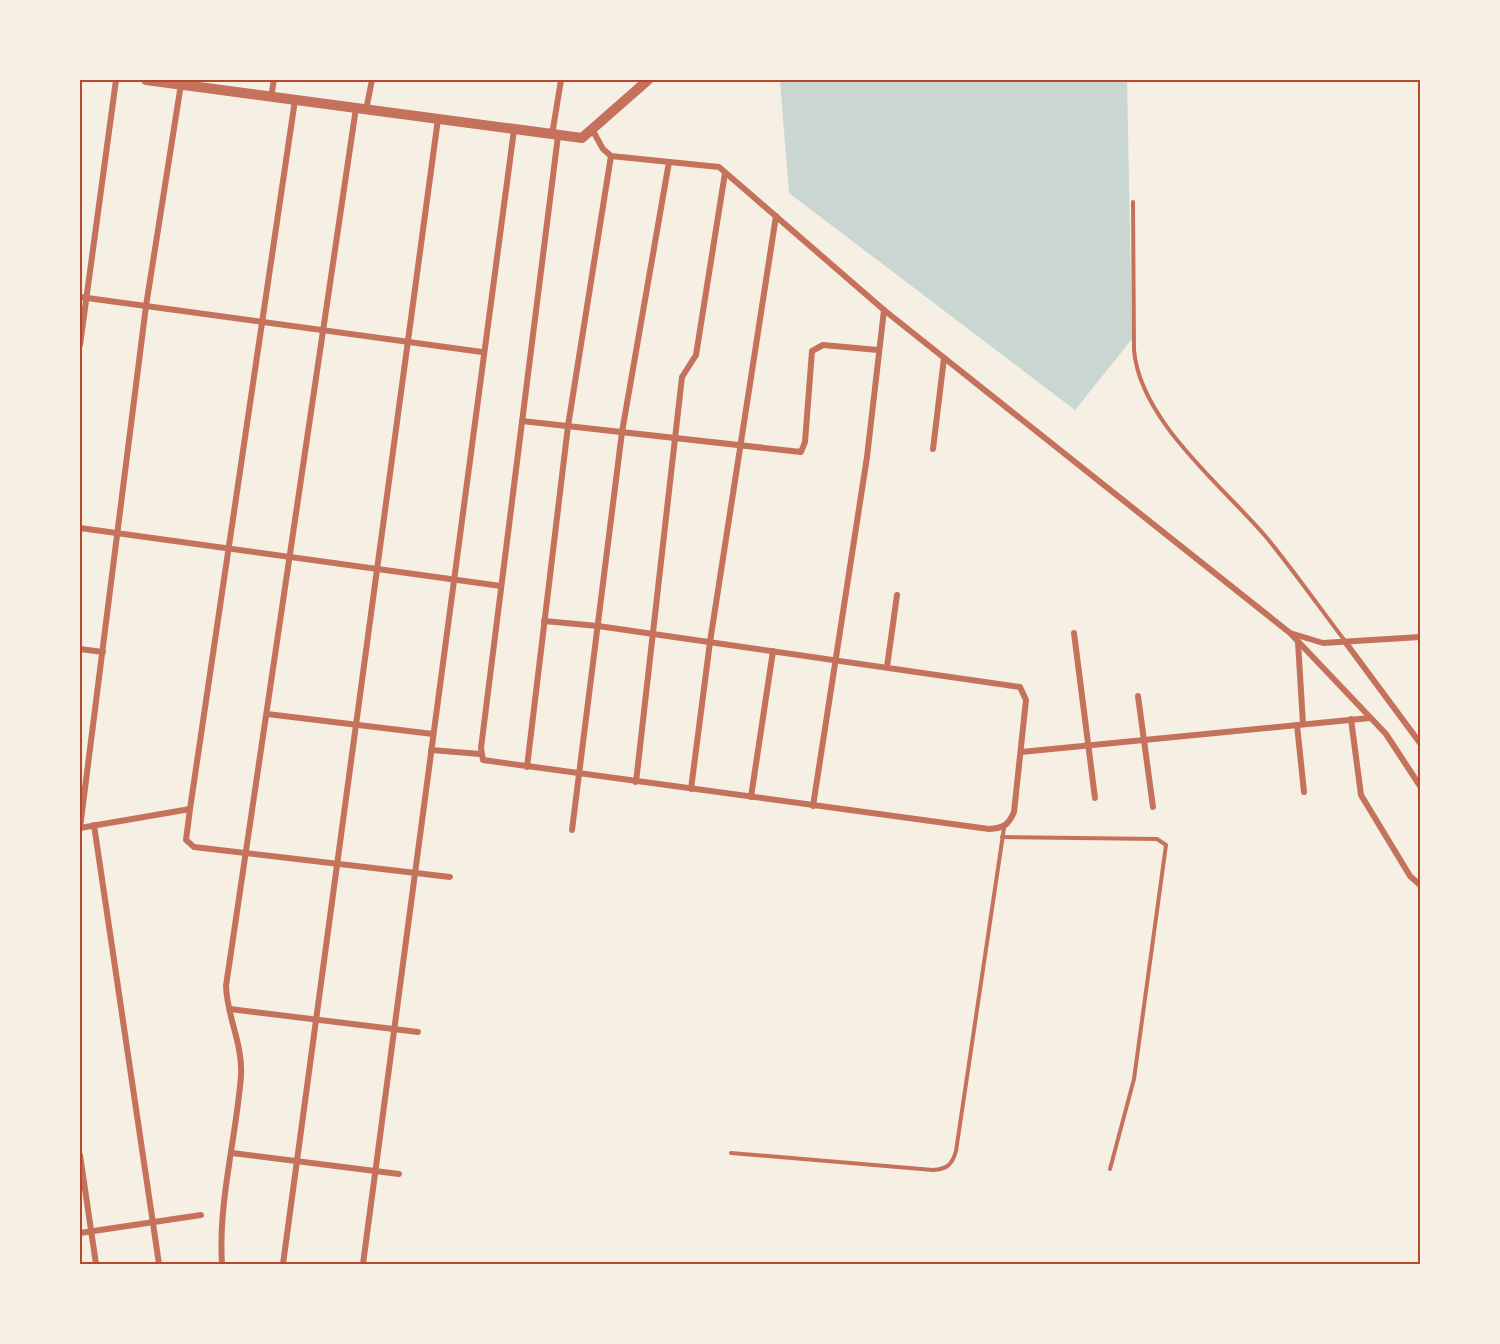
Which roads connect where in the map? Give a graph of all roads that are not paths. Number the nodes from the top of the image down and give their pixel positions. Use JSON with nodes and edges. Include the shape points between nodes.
{"nodes":[{"id":1,"x":116,"y":80,"type":"edge"},
{"id":2,"x":146,"y":80,"type":"edge"},
{"id":3,"x":274,"y":80,"type":"edge"},
{"id":4,"x":372,"y":80,"type":"edge"},
{"id":5,"x":561,"y":80,"type":"edge"},
{"id":6,"x":648,"y":80,"type":"edge"},
{"id":7,"x":198,"y":83,"type":"edge"},
{"id":8,"x":181,"y":84,"type":"junction"},
{"id":9,"x":271,"y":97,"type":"junction"},
{"id":10,"x":295,"y":100,"type":"junction"},
{"id":11,"x":361,"y":109,"type":"junction"},
{"id":12,"x":438,"y":119,"type":"junction"},
{"id":13,"x":514,"y":130,"type":"junction"},
{"id":14,"x":593,"y":130,"type":"junction"},
{"id":15,"x":555,"y":135,"type":"junction"},
{"id":16,"x":611,"y":156,"type":"junction"},
{"id":17,"x":669,"y":162,"type":"junction"},
{"id":18,"x":725,"y":172,"type":"junction"},
{"id":19,"x":1132,"y":202,"type":"dead end"},
{"id":20,"x":776,"y":216,"type":"junction"},
{"id":21,"x":83,"y":297,"type":"edge"},
{"id":22,"x":146,"y":306,"type":"junction"},
{"id":23,"x":884,"y":310,"type":"junction"},
{"id":24,"x":262,"y":322,"type":"junction"},
{"id":25,"x":325,"y":331,"type":"junction"},
{"id":26,"x":408,"y":342,"type":"junction"},
{"id":27,"x":80,"y":345,"type":"edge"},
{"id":28,"x":878,"y":350,"type":"junction"},
{"id":29,"x":482,"y":352,"type":"junction"},
{"id":30,"x":944,"y":358,"type":"junction"},
{"id":31,"x":522,"y":421,"type":"junction"},
{"id":32,"x":568,"y":426,"type":"junction"},
{"id":33,"x":622,"y":432,"type":"junction"},
{"id":34,"x":674,"y":438,"type":"junction"},
{"id":35,"x":740,"y":446,"type":"junction"},
{"id":36,"x":933,"y":449,"type":"dead end"},
{"id":37,"x":80,"y":528,"type":"edge"},
{"id":38,"x":118,"y":534,"type":"junction"},
{"id":39,"x":228,"y":549,"type":"junction"},
{"id":40,"x":291,"y":558,"type":"junction"},
{"id":41,"x":377,"y":569,"type":"junction"},
{"id":42,"x":453,"y":580,"type":"junction"},
{"id":43,"x":501,"y":586,"type":"junction"},
{"id":44,"x":897,"y":595,"type":"dead end"},
{"id":45,"x":544,"y":621,"type":"junction"},
{"id":46,"x":598,"y":626,"type":"junction"},
{"id":47,"x":1074,"y":633,"type":"dead end"},
{"id":48,"x":1290,"y":633,"type":"junction"},
{"id":49,"x":653,"y":634,"type":"junction"},
{"id":50,"x":1420,"y":637,"type":"edge"},
{"id":51,"x":710,"y":642,"type":"junction"},
{"id":52,"x":1298,"y":642,"type":"junction"},
{"id":53,"x":1346,"y":643,"type":"junction"},
{"id":54,"x":80,"y":649,"type":"edge"},
{"id":55,"x":772,"y":651,"type":"junction"},
{"id":56,"x":103,"y":652,"type":"junction"},
{"id":57,"x":834,"y":660,"type":"junction"},
{"id":58,"x":887,"y":667,"type":"junction"},
{"id":59,"x":1138,"y":696,"type":"dead end"},
{"id":60,"x":267,"y":714,"type":"junction"},
{"id":61,"x":1370,"y":718,"type":"junction"},
{"id":62,"x":1351,"y":719,"type":"junction"},
{"id":63,"x":356,"y":724,"type":"junction"},
{"id":64,"x":1300,"y":724,"type":"junction"},
{"id":65,"x":433,"y":734,"type":"junction"},
{"id":66,"x":1144,"y":740,"type":"junction"},
{"id":67,"x":1420,"y":742,"type":"edge"},
{"id":68,"x":1088,"y":745,"type":"junction"},
{"id":69,"x":431,"y":750,"type":"junction"},
{"id":70,"x":1021,"y":752,"type":"junction"},
{"id":71,"x":480,"y":754,"type":"junction"},
{"id":72,"x":527,"y":767,"type":"junction"},
{"id":73,"x":579,"y":774,"type":"junction"},
{"id":74,"x":636,"y":782,"type":"junction"},
{"id":75,"x":1420,"y":786,"type":"edge"},
{"id":76,"x":691,"y":789,"type":"junction"},
{"id":77,"x":1304,"y":792,"type":"dead end"},
{"id":78,"x":751,"y":797,"type":"junction"},
{"id":79,"x":1095,"y":798,"type":"dead end"},
{"id":80,"x":813,"y":806,"type":"junction"},
{"id":81,"x":1153,"y":807,"type":"dead end"},
{"id":82,"x":190,"y":809,"type":"junction"},
{"id":83,"x":94,"y":825,"type":"junction"},
{"id":84,"x":80,"y":828,"type":"edge"},
{"id":85,"x":1004,"y":828,"type":"junction"},
{"id":86,"x":572,"y":830,"type":"dead end"},
{"id":87,"x":1002,"y":837,"type":"junction"},
{"id":88,"x":246,"y":852,"type":"junction"},
{"id":89,"x":337,"y":863,"type":"junction"},
{"id":90,"x":415,"y":872,"type":"junction"},
{"id":91,"x":450,"y":877,"type":"dead end"},
{"id":92,"x":1420,"y":885,"type":"edge"},
{"id":93,"x":230,"y":1009,"type":"junction"},
{"id":94,"x":316,"y":1019,"type":"junction"},
{"id":95,"x":394,"y":1029,"type":"junction"},
{"id":96,"x":418,"y":1032,"type":"dead end"},
{"id":97,"x":232,"y":1153,"type":"junction"},
{"id":98,"x":731,"y":1153,"type":"dead end"},
{"id":99,"x":80,"y":1155,"type":"edge"},
{"id":100,"x":297,"y":1161,"type":"junction"},
{"id":101,"x":1110,"y":1169,"type":"dead end"},
{"id":102,"x":375,"y":1171,"type":"junction"},
{"id":103,"x":399,"y":1174,"type":"dead end"},
{"id":104,"x":201,"y":1215,"type":"dead end"},
{"id":105,"x":153,"y":1222,"type":"junction"},
{"id":106,"x":91,"y":1232,"type":"junction"},
{"id":107,"x":80,"y":1233,"type":"edge"},
{"id":108,"x":96,"y":1264,"type":"edge"},
{"id":109,"x":159,"y":1264,"type":"edge"},
{"id":110,"x":222,"y":1264,"type":"edge"},
{"id":111,"x":283,"y":1264,"type":"edge"},
{"id":112,"x":363,"y":1264,"type":"edge"}],
"edges":[{"from":1,"to":21,"type":"street"},
{"from":2,"to":8,"type":"street"},
{"from":3,"to":9,"type":"street"},
{"from":4,"to":11,"type":"street"},
{"from":5,"to":15,"type":"street"},
{"from":6,"to":14,"type":"street"},
{"from":7,"to":8,"type":"street"},
{"from":7,"to":9,"type":"street"},
{"from":8,"to":22,"type":"street"},
{"from":9,"to":10,"type":"street"},
{"from":10,"to":11,"type":"street"},
{"from":10,"to":24,"type":"street"},
{"from":11,"to":12,"type":"street"},
{"from":11,"to":25,"type":"street"},
{"from":12,"to":13,"type":"street"},
{"from":12,"to":26,"type":"street"},
{"from":13,"to":15,"type":"street"},
{"from":13,"to":29,"type":"street"},
{"from":14,"to":15,"type":"street","via":[[582,138]]},
{"from":14,"to":16,"type":"street"},
{"from":15,"to":31,"type":"street"},
{"from":16,"to":17,"type":"street"},
{"from":16,"to":32,"type":"street"},
{"from":17,"to":18,"type":"street","via":[[712,165]]},
{"from":17,"to":33,"type":"street"},
{"from":18,"to":20,"type":"street"},
{"from":18,"to":34,"type":"street","via":[[696,355],[683,371]]},
{"from":19,"to":53,"type":"lane","via":[[1134,350],[1136,372],[1144,391],[1168,429],[1268,540]]},
{"from":20,"to":23,"type":"street"},
{"from":20,"to":35,"type":"street"},
{"from":21,"to":22,"type":"street"},
{"from":21,"to":27,"type":"street"},
{"from":22,"to":24,"type":"street"},
{"from":22,"to":38,"type":"street"},
{"from":23,"to":28,"type":"street"},
{"from":23,"to":30,"type":"street"},
{"from":24,"to":25,"type":"street"},
{"from":24,"to":39,"type":"street"},
{"from":25,"to":26,"type":"street"},
{"from":25,"to":40,"type":"street"},
{"from":26,"to":29,"type":"street"},
{"from":26,"to":41,"type":"street"},
{"from":28,"to":35,"type":"street","via":[[823,345],[812,351],[801,452]]},
{"from":28,"to":57,"type":"street","via":[[867,457]]},
{"from":29,"to":42,"type":"street"},
{"from":30,"to":36,"type":"street"},
{"from":30,"to":48,"type":"street"},
{"from":31,"to":32,"type":"street"},
{"from":31,"to":43,"type":"street"},
{"from":32,"to":33,"type":"street"},
{"from":32,"to":45,"type":"street"},
{"from":33,"to":34,"type":"street"},
{"from":33,"to":46,"type":"street"},
{"from":34,"to":35,"type":"street"},
{"from":34,"to":49,"type":"street"},
{"from":35,"to":51,"type":"street"},
{"from":37,"to":38,"type":"street"},
{"from":38,"to":39,"type":"street"},
{"from":38,"to":56,"type":"street"},
{"from":39,"to":40,"type":"street"},
{"from":39,"to":82,"type":"street"},
{"from":40,"to":41,"type":"street"},
{"from":40,"to":60,"type":"street"},
{"from":41,"to":42,"type":"street"},
{"from":41,"to":63,"type":"street"},
{"from":42,"to":43,"type":"street"},
{"from":42,"to":65,"type":"street"},
{"from":43,"to":71,"type":"street"},
{"from":44,"to":58,"type":"street"},
{"from":45,"to":46,"type":"street"},
{"from":45,"to":72,"type":"street"},
{"from":46,"to":49,"type":"street"},
{"from":46,"to":73,"type":"street"},
{"from":47,"to":68,"type":"street"},
{"from":48,"to":52,"type":"street"},
{"from":48,"to":53,"type":"street","via":[[1323,643]]},
{"from":49,"to":51,"type":"street"},
{"from":49,"to":74,"type":"street"},
{"from":50,"to":53,"type":"street"},
{"from":51,"to":55,"type":"street"},
{"from":51,"to":76,"type":"street"},
{"from":52,"to":61,"type":"street"},
{"from":52,"to":64,"type":"street"},
{"from":53,"to":67,"type":"street"},
{"from":54,"to":56,"type":"street"},
{"from":55,"to":57,"type":"street"},
{"from":55,"to":78,"type":"street"},
{"from":56,"to":84,"type":"street"},
{"from":57,"to":58,"type":"street"},
{"from":57,"to":80,"type":"street"},
{"from":58,"to":70,"type":"street","via":[[1020,687],[1026,700]]},
{"from":59,"to":66,"type":"street"},
{"from":60,"to":63,"type":"street"},
{"from":60,"to":88,"type":"street"},
{"from":61,"to":62,"type":"street"},
{"from":61,"to":75,"type":"street","via":[[1386,734]]},
{"from":62,"to":64,"type":"street"},
{"from":62,"to":92,"type":"street","via":[[1361,795],[1410,876]]},
{"from":63,"to":65,"type":"street"},
{"from":63,"to":89,"type":"street"},
{"from":64,"to":66,"type":"street"},
{"from":64,"to":77,"type":"street"},
{"from":65,"to":69,"type":"street"},
{"from":66,"to":68,"type":"street"},
{"from":66,"to":81,"type":"street"},
{"from":68,"to":70,"type":"street"},
{"from":68,"to":79,"type":"street"},
{"from":69,"to":71,"type":"street"},
{"from":69,"to":90,"type":"street"},
{"from":70,"to":85,"type":"street","via":[[1014,812]]},
{"from":71,"to":72,"type":"street","via":[[487,762]]},
{"from":72,"to":73,"type":"street"},
{"from":73,"to":74,"type":"street"},
{"from":73,"to":86,"type":"street"},
{"from":74,"to":76,"type":"street"},
{"from":76,"to":78,"type":"street"},
{"from":78,"to":80,"type":"street"},
{"from":80,"to":85,"type":"street"},
{"from":82,"to":83,"type":"street"},
{"from":82,"to":88,"type":"street","via":[[185,835],[188,845]]},
{"from":83,"to":84,"type":"street"},
{"from":83,"to":105,"type":"street"},
{"from":85,"to":87,"type":"lane"},
{"from":87,"to":98,"type":"lane","via":[[957,1151],[952,1163],[945,1169],[933,1170]]},
{"from":87,"to":101,"type":"lane","via":[[1157,839],[1166,845],[1134,1079]]},
{"from":88,"to":89,"type":"street"},
{"from":88,"to":93,"type":"street","via":[[226,986]]},
{"from":89,"to":90,"type":"street"},
{"from":89,"to":94,"type":"street"},
{"from":90,"to":91,"type":"street"},
{"from":90,"to":95,"type":"street"},
{"from":93,"to":94,"type":"street"},
{"from":93,"to":97,"type":"street","via":[[241,1053]]},
{"from":94,"to":95,"type":"street"},
{"from":94,"to":100,"type":"street"},
{"from":95,"to":96,"type":"street"},
{"from":95,"to":102,"type":"street"},
{"from":97,"to":100,"type":"street"},
{"from":97,"to":110,"type":"street"},
{"from":99,"to":106,"type":"street"},
{"from":100,"to":102,"type":"street"},
{"from":100,"to":111,"type":"street"},
{"from":102,"to":103,"type":"street"},
{"from":102,"to":112,"type":"street"},
{"from":104,"to":105,"type":"street"},
{"from":105,"to":106,"type":"street"},
{"from":105,"to":109,"type":"street"},
{"from":106,"to":107,"type":"street"},
{"from":106,"to":108,"type":"street"}]}
